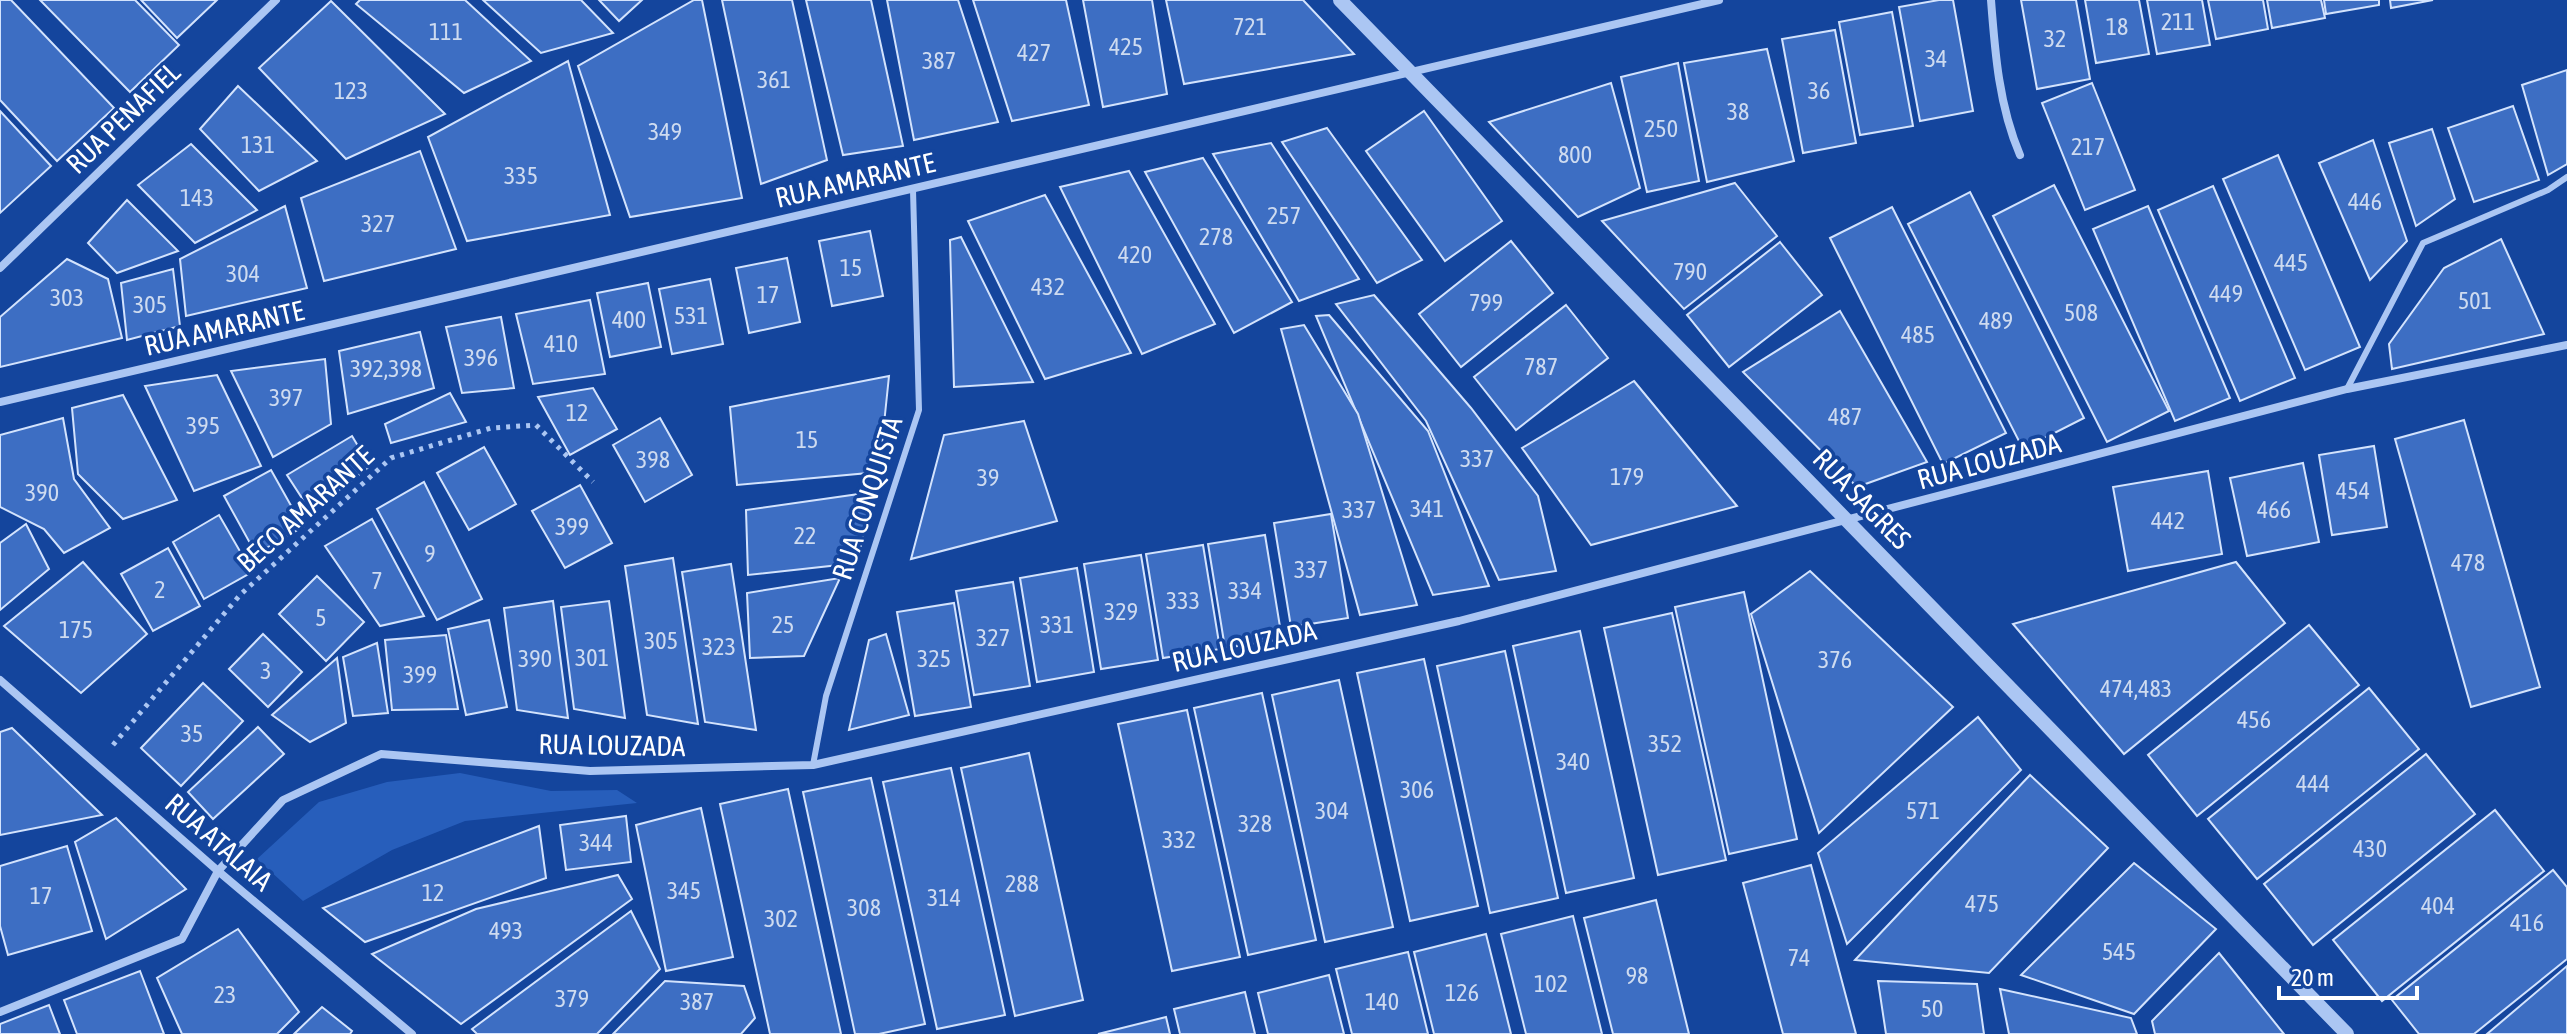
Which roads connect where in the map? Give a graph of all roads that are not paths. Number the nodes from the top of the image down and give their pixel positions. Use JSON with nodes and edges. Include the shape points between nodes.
{"nodes":[{"id":1,"x":276,"y":0,"type":"edge"},
{"id":2,"x":1340,"y":0,"type":"edge"},
{"id":3,"x":1719,"y":0,"type":"edge"},
{"id":4,"x":1991,"y":0,"type":"edge"},
{"id":5,"x":1410,"y":73,"type":"junction"},
{"id":6,"x":2020,"y":155,"type":"dead end"},
{"id":7,"x":2567,"y":177,"type":"edge"},
{"id":8,"x":913,"y":190,"type":"junction"},
{"id":9,"x":0,"y":268,"type":"edge"},
{"id":10,"x":2567,"y":345,"type":"edge"},
{"id":11,"x":2347,"y":389,"type":"junction"},
{"id":12,"x":0,"y":402,"type":"edge"},
{"id":13,"x":1847,"y":521,"type":"junction"},
{"id":14,"x":0,"y":680,"type":"edge"},
{"id":15,"x":813,"y":765,"type":"junction"},
{"id":16,"x":218,"y":871,"type":"junction"},
{"id":17,"x":0,"y":1012,"type":"edge"},
{"id":18,"x":412,"y":1034,"type":"edge"},
{"id":19,"x":2347,"y":1034,"type":"edge"}],
"edges":[{"from":1,"to":9,"type":"street","name":"RUA PENAFIEL"},
{"from":2,"to":5,"type":"street","name":"RUA SAGRES"},
{"from":3,"to":5,"type":"street","name":"RUA AMARANTE"},
{"from":4,"to":6,"type":"street","via":[[1996,65],[2008,127]]},
{"from":5,"to":8,"type":"street","name":"RUA AMARANTE"},
{"from":5,"to":13,"type":"street","name":"RUA SAGRES"},
{"from":7,"to":11,"type":"lane","via":[[2423,243]]},
{"from":8,"to":12,"type":"street","name":"RUA AMARANTE"},
{"from":8,"to":15,"type":"lane","name":"RUA CONQUISTA","via":[[919,410],[826,696]]},
{"from":10,"to":11,"type":"street","name":"RUA LOUZADA"},
{"from":11,"to":13,"type":"street","name":"RUA LOUZADA"},
{"from":13,"to":15,"type":"street","name":"RUA LOUZADA","via":[[1459,621]]},
{"from":13,"to":19,"type":"street","name":"RUA SAGRES"},
{"from":14,"to":16,"type":"street","name":"RUA ATALAIA"},
{"from":15,"to":16,"type":"street","name":"RUA LOUZADA","via":[[590,771],[381,754],[283,800]]},
{"from":16,"to":17,"type":"street","name":"RUA LOUZADA","via":[[182,939]]},
{"from":16,"to":18,"type":"street","name":"RUA ATALAIA"}]}
